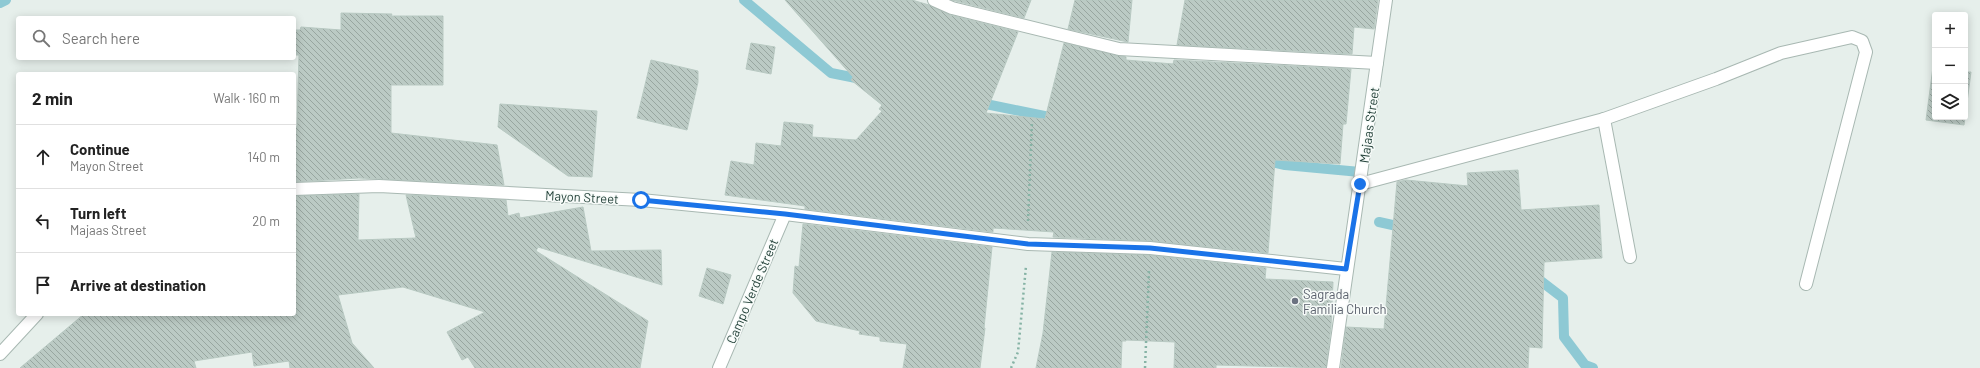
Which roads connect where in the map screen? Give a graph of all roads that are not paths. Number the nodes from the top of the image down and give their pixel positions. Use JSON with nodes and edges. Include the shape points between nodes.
{"nodes":[{"id":1,"x":934,"y":0,"type":"edge"},
{"id":2,"x":1386,"y":0,"type":"edge"},
{"id":3,"x":1377,"y":63,"type":"junction"},
{"id":4,"x":1604,"y":119,"type":"junction"},
{"id":5,"x":1360,"y":184,"type":"junction"},
{"id":6,"x":296,"y":190,"type":"edge"},
{"id":7,"x":785,"y":214,"type":"junction"},
{"id":8,"x":1630,"y":257,"type":"dead end"},
{"id":9,"x":1346,"y":269,"type":"junction"},
{"id":10,"x":1806,"y":284,"type":"dead end"},
{"id":11,"x":35,"y":316,"type":"edge"},
{"id":12,"x":0,"y":354,"type":"edge"},
{"id":13,"x":719,"y":368,"type":"edge"},
{"id":14,"x":1333,"y":368,"type":"edge"}],
"edges":[{"from":1,"to":3,"type":"street","via":[[952,8],[1119,49]]},
{"from":2,"to":3,"type":"street","name":"Majaas Street"},
{"from":3,"to":5,"type":"street","name":"Majaas Street"},
{"from":4,"to":5,"type":"street"},
{"from":4,"to":8,"type":"street"},
{"from":4,"to":10,"type":"street","via":[[1781,53],[1852,37],[1862,41],[1866,52]]},
{"from":5,"to":9,"type":"street","name":"Majaas Street"},
{"from":6,"to":7,"type":"street","name":"Mayon Street","via":[[387,186],[641,200]]},
{"from":7,"to":9,"type":"street","name":"Mayon Street","via":[[1028,244],[1150,248]]},
{"from":7,"to":13,"type":"street","name":"Campo Verde Street"},
{"from":9,"to":14,"type":"street","name":"Majaas Street"},
{"from":11,"to":12,"type":"street"}]}
